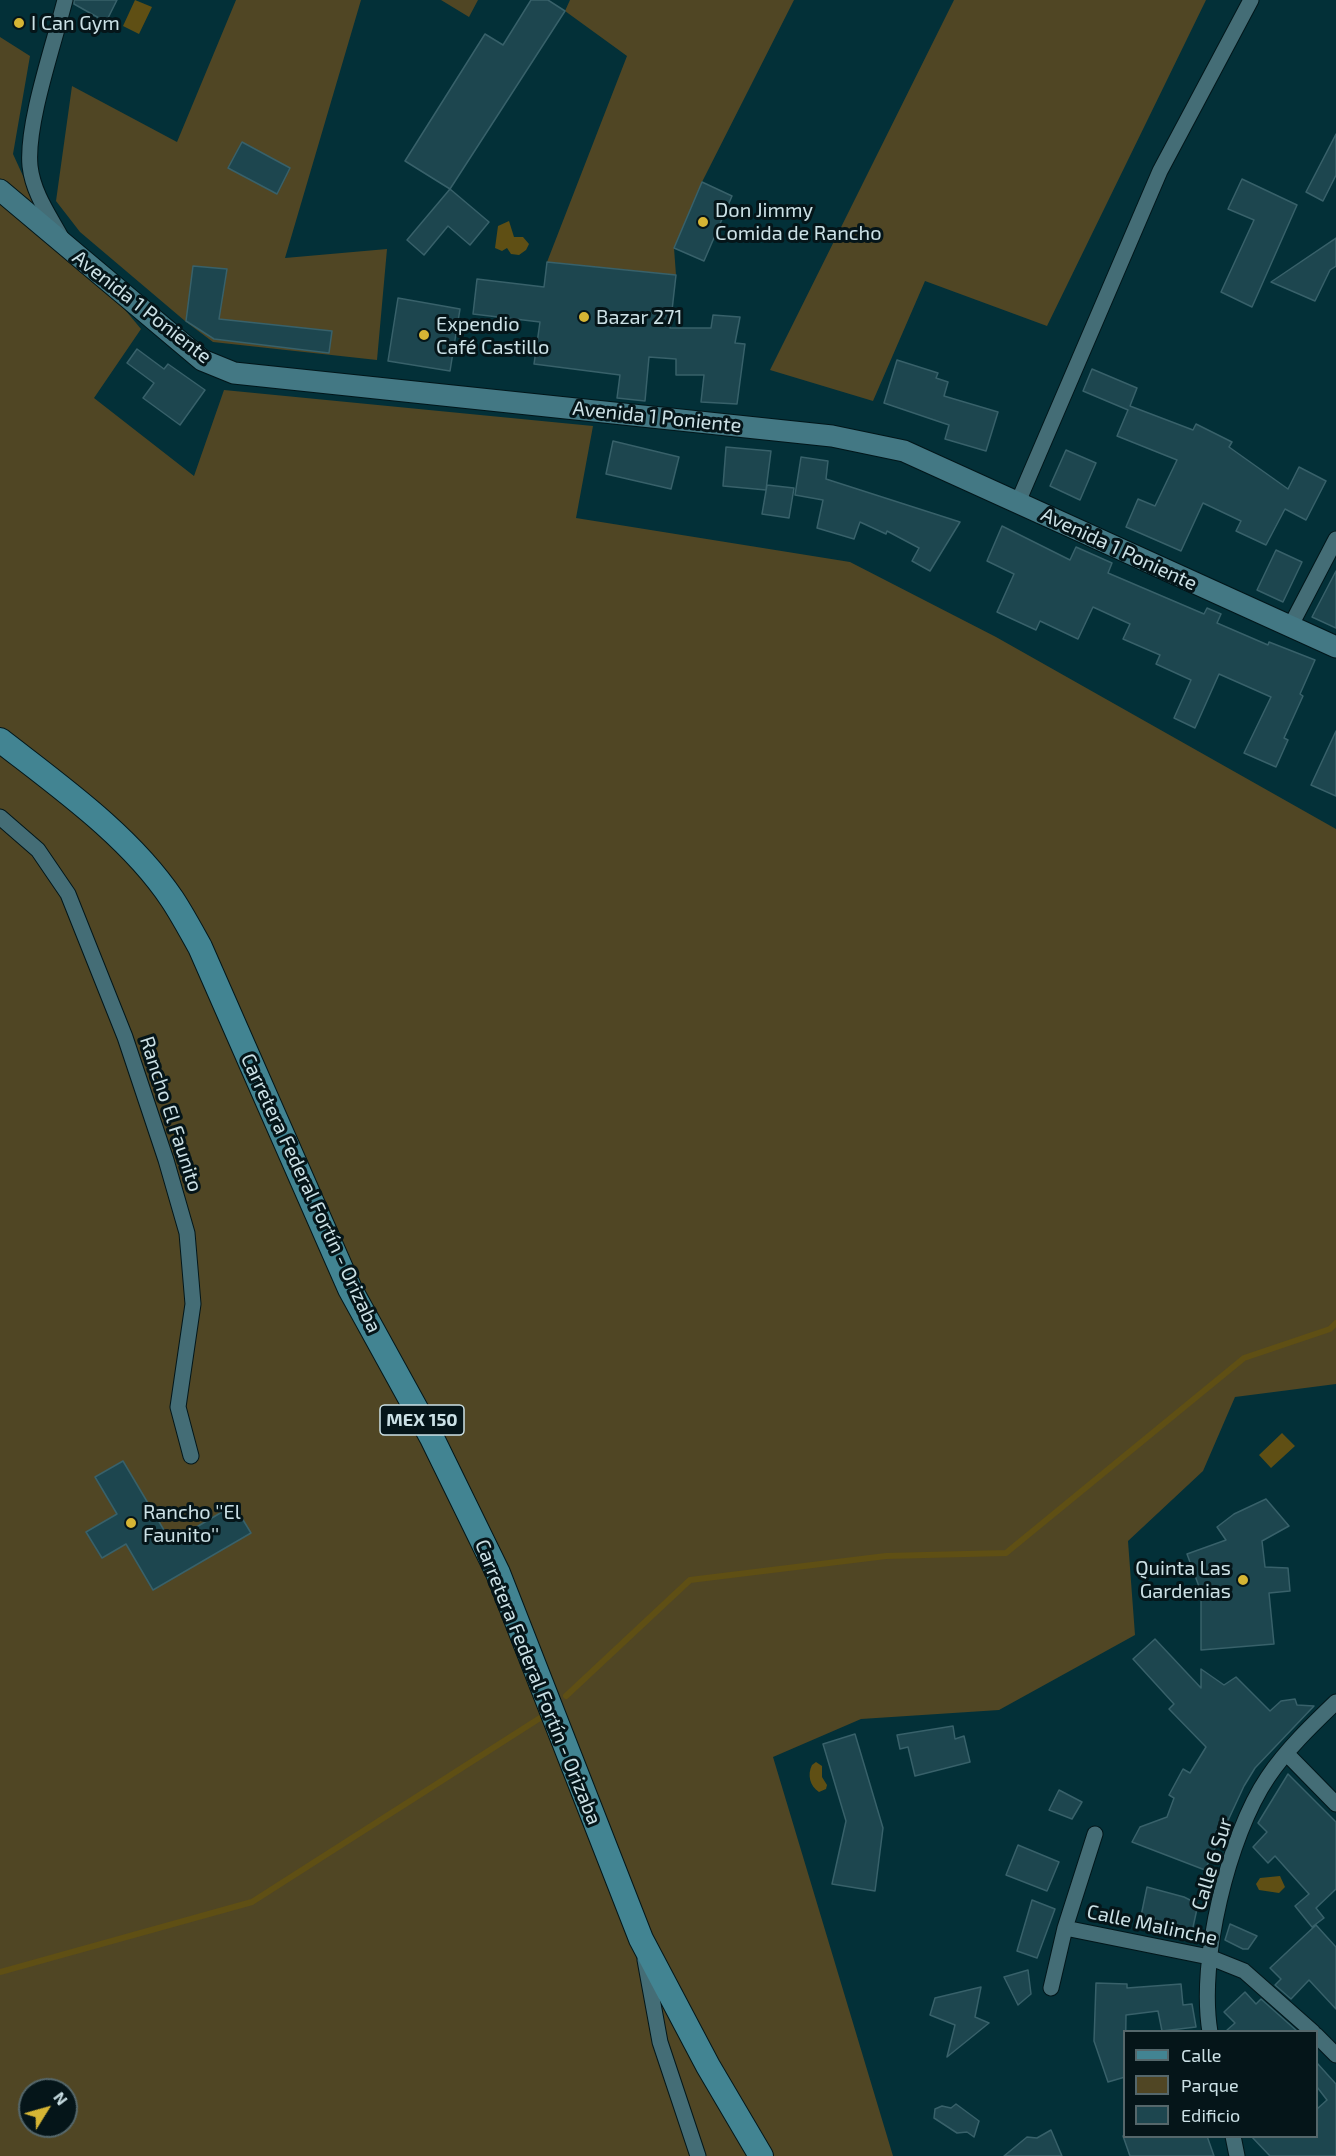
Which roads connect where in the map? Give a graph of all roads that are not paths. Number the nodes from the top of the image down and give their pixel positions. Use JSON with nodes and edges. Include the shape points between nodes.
{"nodes":[{"id":1,"x":65,"y":0,"type":"edge"},
{"id":2,"x":1251,"y":0,"type":"edge"},
{"id":3,"x":0,"y":190,"type":"edge"},
{"id":4,"x":67,"y":248,"type":"junction"},
{"id":5,"x":1018,"y":502,"type":"junction"},
{"id":6,"x":1336,"y":539,"type":"edge"},
{"id":7,"x":1290,"y":627,"type":"junction"},
{"id":8,"x":1336,"y":647,"type":"edge"},
{"id":9,"x":0,"y":740,"type":"edge"},
{"id":10,"x":0,"y":817,"type":"edge"},
{"id":11,"x":191,"y":1456,"type":"dead end"},
{"id":12,"x":1336,"y":1702,"type":"edge"},
{"id":13,"x":1287,"y":1754,"type":"junction"},
{"id":14,"x":1336,"y":1804,"type":"edge"},
{"id":15,"x":1095,"y":1834,"type":"dead end"},
{"id":16,"x":1065,"y":1928,"type":"junction"},
{"id":17,"x":641,"y":1939,"type":"junction"},
{"id":18,"x":1209,"y":1957,"type":"junction"},
{"id":19,"x":1051,"y":1988,"type":"dead end"},
{"id":20,"x":1210,"y":2030,"type":"edge"},
{"id":21,"x":1312,"y":2030,"type":"edge"},
{"id":22,"x":1318,"y":2036,"type":"edge"},
{"id":23,"x":1336,"y":2055,"type":"edge"},
{"id":24,"x":1233,"y":2138,"type":"edge"},
{"id":25,"x":698,"y":2156,"type":"edge"},
{"id":26,"x":761,"y":2156,"type":"edge"},
{"id":27,"x":1237,"y":2156,"type":"edge"}],
"edges":[{"from":1,"to":4,"type":"street","via":[[32,132],[30,167],[40,201]]},
{"from":2,"to":5,"type":"street","via":[[1160,171]]},
{"from":3,"to":4,"type":"street","name":"Avenida 1 Poniente"},
{"from":4,"to":5,"type":"street","name":"Avenida 1 Poniente","via":[[202,360],[234,373],[832,436],[904,451]]},
{"from":5,"to":7,"type":"street","name":"Avenida 1 Poniente"},
{"from":6,"to":7,"type":"street"},
{"from":7,"to":8,"type":"street","name":"Avenida 1 Poniente"},
{"from":9,"to":17,"type":"main road","name":"Carretera Federal Fortín - Orizaba","number":"MEX 150","via":[[90,810],[131,851],[171,898],[200,947],[351,1289],[432,1438],[498,1573]]},
{"from":10,"to":11,"type":"street","name":"Rancho El Faunito","via":[[38,850],[68,894],[125,1037],[188,1233],[193,1304],[178,1407]]},
{"from":12,"to":13,"type":"street","name":"Calle 6 Sur"},
{"from":13,"to":14,"type":"street"},
{"from":13,"to":18,"type":"street","name":"Calle 6 Sur","via":[[1268,1776],[1235,1846]]},
{"from":15,"to":16,"type":"street"},
{"from":16,"to":18,"type":"street","name":"Calle Malinche"},
{"from":16,"to":19,"type":"street"},
{"from":17,"to":25,"type":"street","via":[[660,2042]]},
{"from":17,"to":26,"type":"main road","name":"Carretera Federal Fortín - Orizaba","number":"MEX 150"},
{"from":18,"to":20,"type":"street","name":"Calle 6 Sur"},
{"from":18,"to":21,"type":"street","name":"Calle Malinche","via":[[1244,1971]]},
{"from":22,"to":23,"type":"street"},
{"from":24,"to":27,"type":"street"}]}
